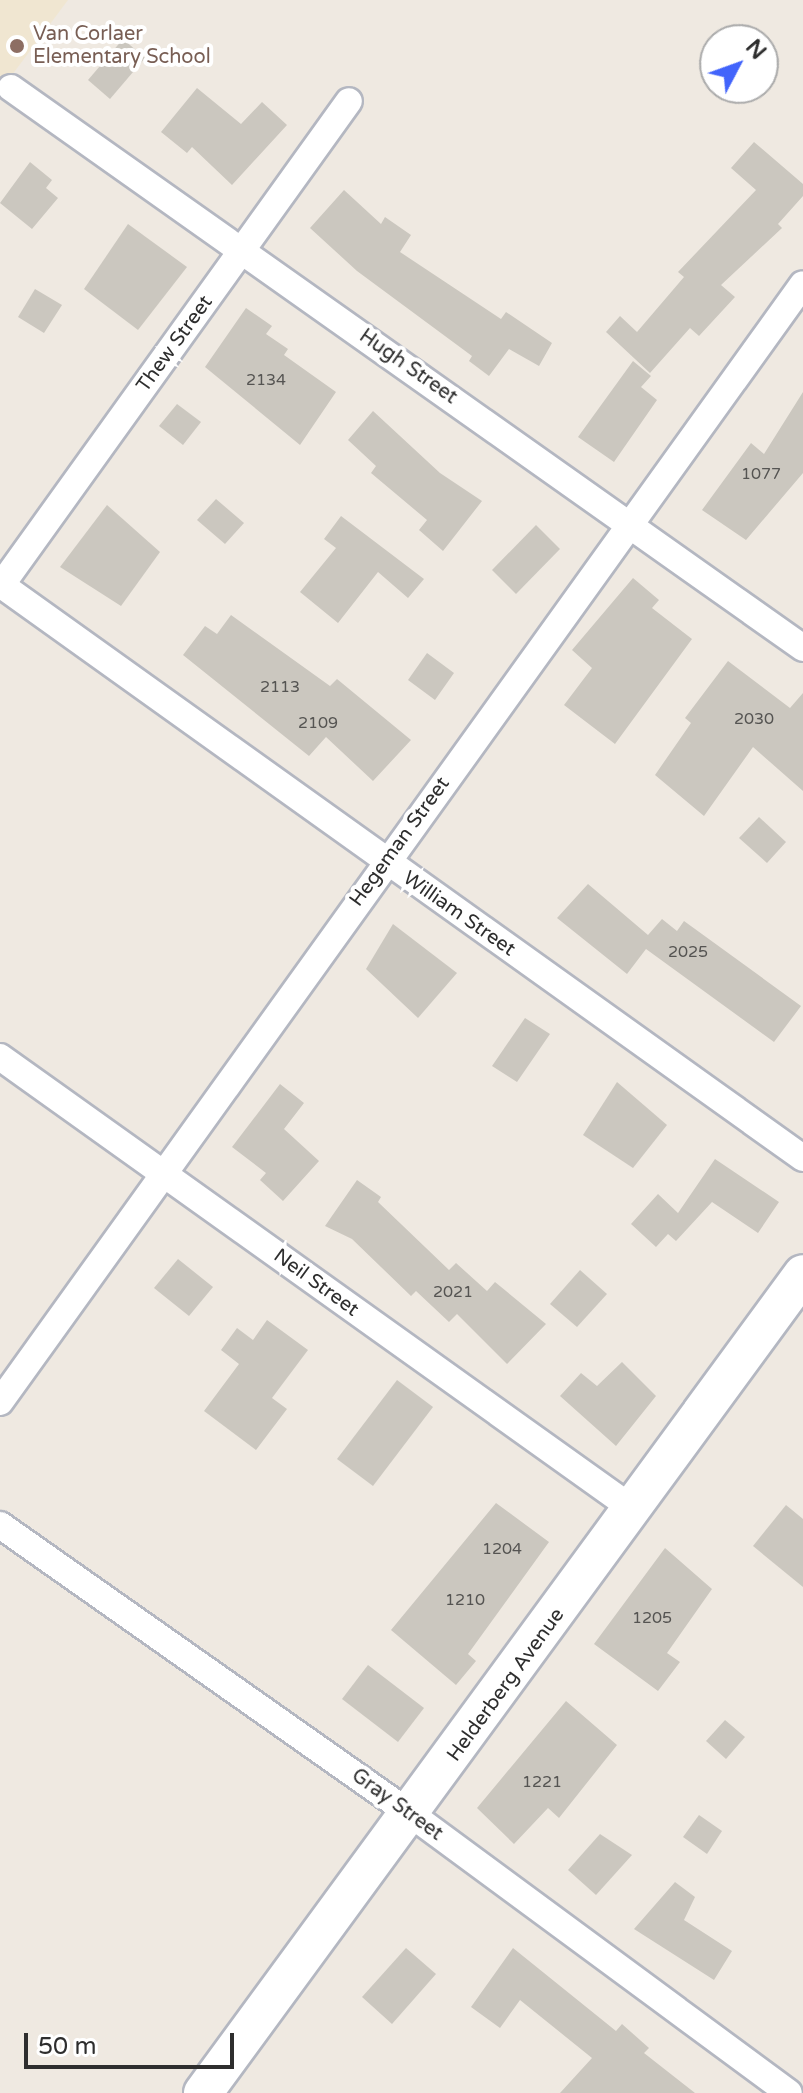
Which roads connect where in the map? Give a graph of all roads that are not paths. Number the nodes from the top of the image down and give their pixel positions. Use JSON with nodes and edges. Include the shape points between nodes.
{"nodes":[{"id":1,"x":11,"y":88,"type":"dead end"},
{"id":2,"x":349,"y":101,"type":"dead end"},
{"id":3,"x":242,"y":251,"type":"junction"},
{"id":4,"x":803,"y":284,"type":"edge"},
{"id":5,"x":629,"y":523,"type":"junction"},
{"id":6,"x":0,"y":586,"type":"edge"},
{"id":7,"x":803,"y":648,"type":"edge"},
{"id":8,"x":386,"y":862,"type":"junction"},
{"id":9,"x":0,"y":1057,"type":"edge"},
{"id":10,"x":803,"y":1158,"type":"edge"},
{"id":11,"x":163,"y":1173,"type":"junction"},
{"id":12,"x":803,"y":1274,"type":"edge"},
{"id":13,"x":0,"y":1402,"type":"edge"},
{"id":14,"x":633,"y":1509,"type":"junction"},
{"id":15,"x":0,"y":1525,"type":"edge"},
{"id":16,"x":412,"y":1815,"type":"junction"},
{"id":17,"x":217,"y":2089,"type":"edge"},
{"id":18,"x":789,"y":2093,"type":"edge"}],
"edges":[{"from":1,"to":3,"type":"street","name":"Hugh Street"},
{"from":2,"to":3,"type":"street","name":"Thew Street"},
{"from":3,"to":5,"type":"street","name":"Hugh Street"},
{"from":3,"to":6,"type":"street","name":"Thew Street"},
{"from":4,"to":5,"type":"street","name":"Hegeman Street"},
{"from":5,"to":7,"type":"street","name":"Hugh Street"},
{"from":5,"to":8,"type":"street","name":"Hegeman Street"},
{"from":6,"to":8,"type":"street","name":"William Street"},
{"from":8,"to":10,"type":"street","name":"William Street"},
{"from":8,"to":11,"type":"street","name":"Hegeman Street"},
{"from":9,"to":11,"type":"street","name":"Neil Street"},
{"from":11,"to":13,"type":"street","name":"Hegeman Street"},
{"from":11,"to":14,"type":"street","name":"Neil Street"},
{"from":12,"to":14,"type":"street","name":"Helderberg Avenue"},
{"from":14,"to":16,"type":"street","name":"Helderberg Avenue"},
{"from":15,"to":16,"type":"street","name":"Gray Street"},
{"from":16,"to":17,"type":"street","name":"Helderberg Avenue","via":[[258,2022]]},
{"from":16,"to":18,"type":"street","name":"Gray Street"}]}
